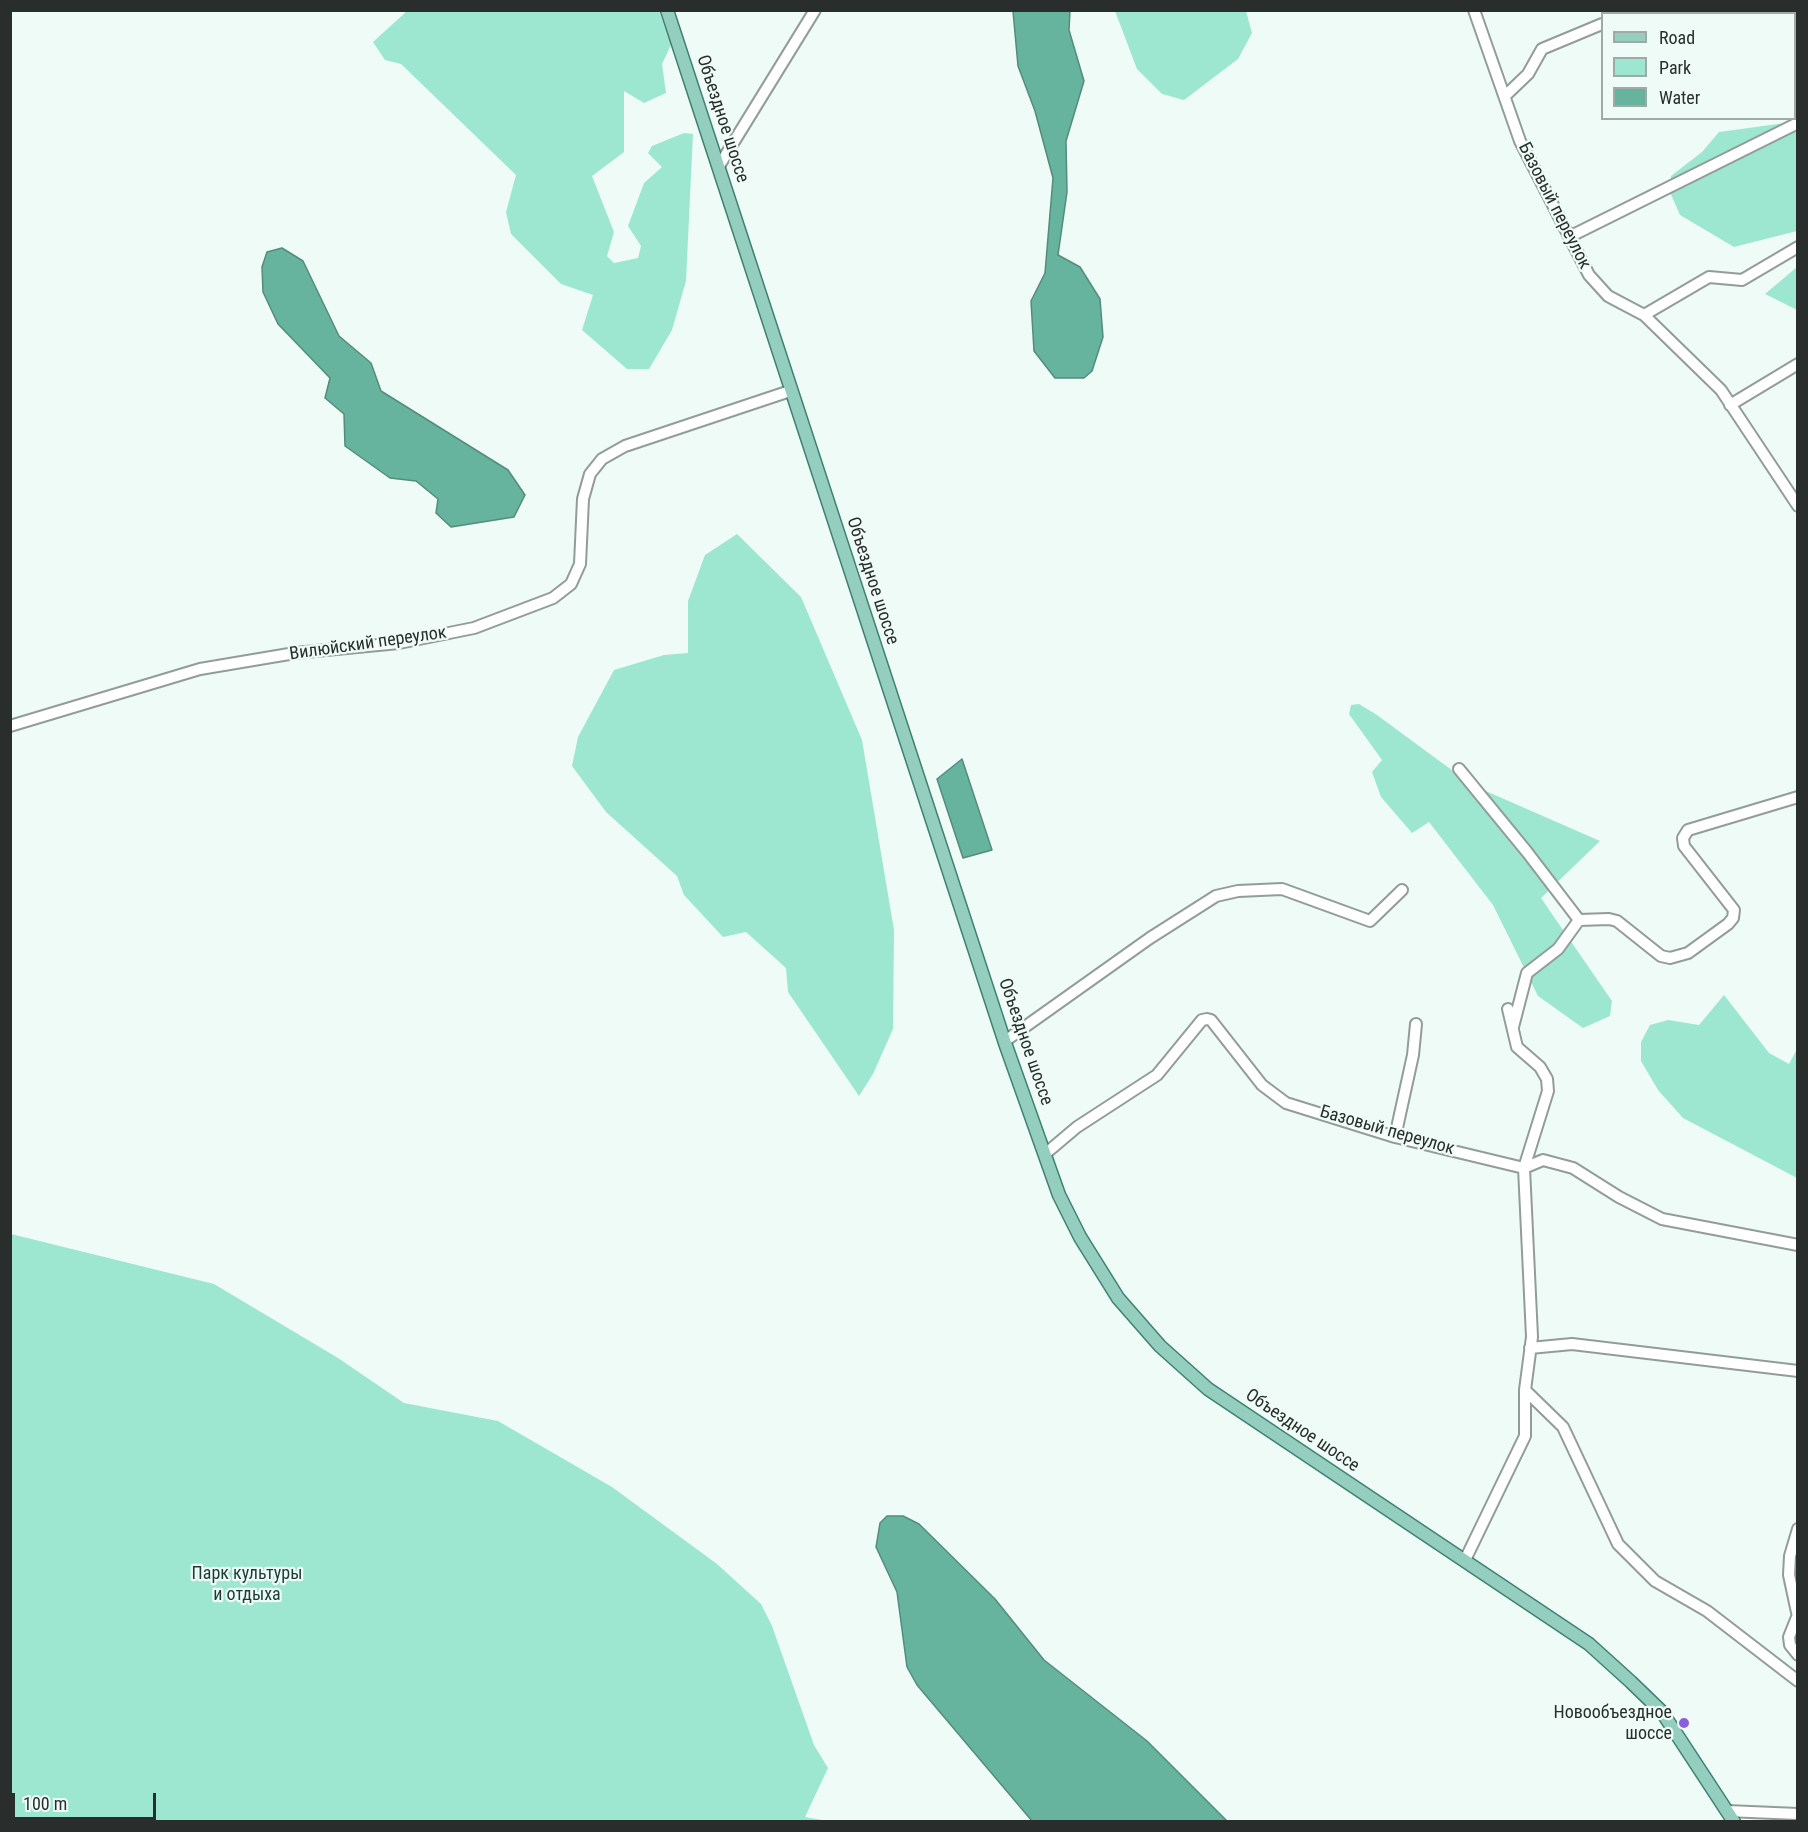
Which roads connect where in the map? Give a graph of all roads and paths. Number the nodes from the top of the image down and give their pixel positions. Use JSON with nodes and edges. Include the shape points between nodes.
{"nodes":[{"id":1,"x":667,"y":10,"type":"edge"},
{"id":2,"x":815,"y":10,"type":"edge"},
{"id":3,"x":1474,"y":10,"type":"edge"},
{"id":4,"x":1601,"y":24,"type":"edge"},
{"id":5,"x":1506,"y":94,"type":"junction"},
{"id":6,"x":1797,"y":123,"type":"edge"},
{"id":7,"x":719,"y":166,"type":"junction"},
{"id":8,"x":1571,"y":236,"type":"junction"},
{"id":9,"x":1797,"y":247,"type":"edge"},
{"id":10,"x":1644,"y":315,"type":"junction"},
{"id":11,"x":1797,"y":364,"type":"edge"},
{"id":12,"x":790,"y":391,"type":"junction"},
{"id":13,"x":1730,"y":405,"type":"junction"},
{"id":14,"x":1797,"y":506,"type":"edge"},
{"id":15,"x":10,"y":726,"type":"edge"},
{"id":16,"x":1459,"y":769,"type":"dead end"},
{"id":17,"x":1797,"y":797,"type":"edge"},
{"id":18,"x":1402,"y":890,"type":"dead end"},
{"id":19,"x":1579,"y":920,"type":"junction"},
{"id":20,"x":1508,"y":1009,"type":"dead end"},
{"id":21,"x":1416,"y":1024,"type":"dead end"},
{"id":22,"x":1513,"y":1029,"type":"junction"},
{"id":23,"x":1005,"y":1041,"type":"junction"},
{"id":24,"x":1395,"y":1137,"type":"junction"},
{"id":25,"x":1045,"y":1154,"type":"junction"},
{"id":26,"x":1524,"y":1168,"type":"junction"},
{"id":27,"x":1797,"y":1245,"type":"edge"},
{"id":28,"x":1530,"y":1348,"type":"junction"},
{"id":29,"x":1797,"y":1371,"type":"edge"},
{"id":30,"x":1525,"y":1390,"type":"junction"},
{"id":31,"x":1797,"y":1529,"type":"edge"},
{"id":32,"x":1465,"y":1560,"type":"junction"},
{"id":33,"x":1797,"y":1617,"type":"edge"},
{"id":34,"x":1797,"y":1654,"type":"edge"},
{"id":35,"x":1797,"y":1681,"type":"edge"},
{"id":36,"x":1797,"y":1814,"type":"edge"},
{"id":37,"x":1731,"y":1816,"type":"edge"}],
"edges":[{"from":1,"to":7,"type":"main road","name":"Объездное шоссе"},
{"from":2,"to":7,"type":"street"},
{"from":3,"to":5,"type":"street","name":"Базовый переулок"},
{"from":4,"to":5,"type":"street","via":[[1542,49],[1528,74]]},
{"from":5,"to":8,"type":"street","name":"Базовый переулок","via":[[1520,141]]},
{"from":6,"to":8,"type":"street"},
{"from":7,"to":12,"type":"main road","name":"Объездное шоссе"},
{"from":8,"to":10,"type":"street","name":"Базовый переулок","via":[[1589,275],[1608,296]]},
{"from":9,"to":10,"type":"street","via":[[1742,280],[1709,277]]},
{"from":10,"to":13,"type":"street","name":"Базовый переулок","via":[[1721,390]]},
{"from":11,"to":13,"type":"street"},
{"from":12,"to":15,"type":"street","name":"Вилюйский переулок","via":[[625,446],[602,459],[590,474],[583,499],[579,564],[571,584],[553,598],[474,628],[399,643],[296,653],[200,669]]},
{"from":12,"to":23,"type":"main road","name":"Объездное шоссе"},
{"from":13,"to":14,"type":"street","name":"Базовый переулок"},
{"from":16,"to":19,"type":"street"},
{"from":17,"to":19,"type":"street","via":[[1688,830],[1684,846],[1734,910],[1728,924],[1688,953],[1661,956],[1617,921]]},
{"from":18,"to":23,"type":"street","via":[[1370,921],[1282,889],[1216,896]]},
{"from":19,"to":22,"type":"street","via":[[1558,949],[1527,972]]},
{"from":20,"to":22,"type":"street"},
{"from":21,"to":24,"type":"street"},
{"from":22,"to":26,"type":"street","via":[[1517,1047],[1540,1067],[1548,1091]]},
{"from":23,"to":25,"type":"main road","name":"Объездное шоссе"},
{"from":24,"to":25,"type":"street","name":"Базовый переулок","via":[[1286,1102],[1262,1085],[1207,1019],[1202,1020],[1157,1075],[1077,1127]]},
{"from":24,"to":26,"type":"street","name":"Базовый переулок"},
{"from":25,"to":32,"type":"main road","name":"Объездное шоссе","via":[[1059,1196],[1080,1237],[1118,1298],[1160,1346],[1208,1389]]},
{"from":26,"to":27,"type":"street","name":"Базовый переулок","via":[[1543,1160],[1574,1168],[1662,1219]]},
{"from":26,"to":28,"type":"street"},
{"from":28,"to":29,"type":"street","via":[[1572,1344]]},
{"from":28,"to":30,"type":"street"},
{"from":30,"to":32,"type":"street","via":[[1525,1436]]},
{"from":30,"to":35,"type":"street","via":[[1563,1427],[1618,1544],[1655,1581],[1707,1611]]},
{"from":31,"to":33,"type":"street","via":[[1789,1575]]},
{"from":32,"to":37,"type":"main road","name":"Объездное шоссе","via":[[1588,1644],[1632,1682],[1662,1712]]},
{"from":33,"to":34,"type":"street","via":[[1790,1637],[1790,1645]]},
{"from":36,"to":37,"type":"street"}]}
